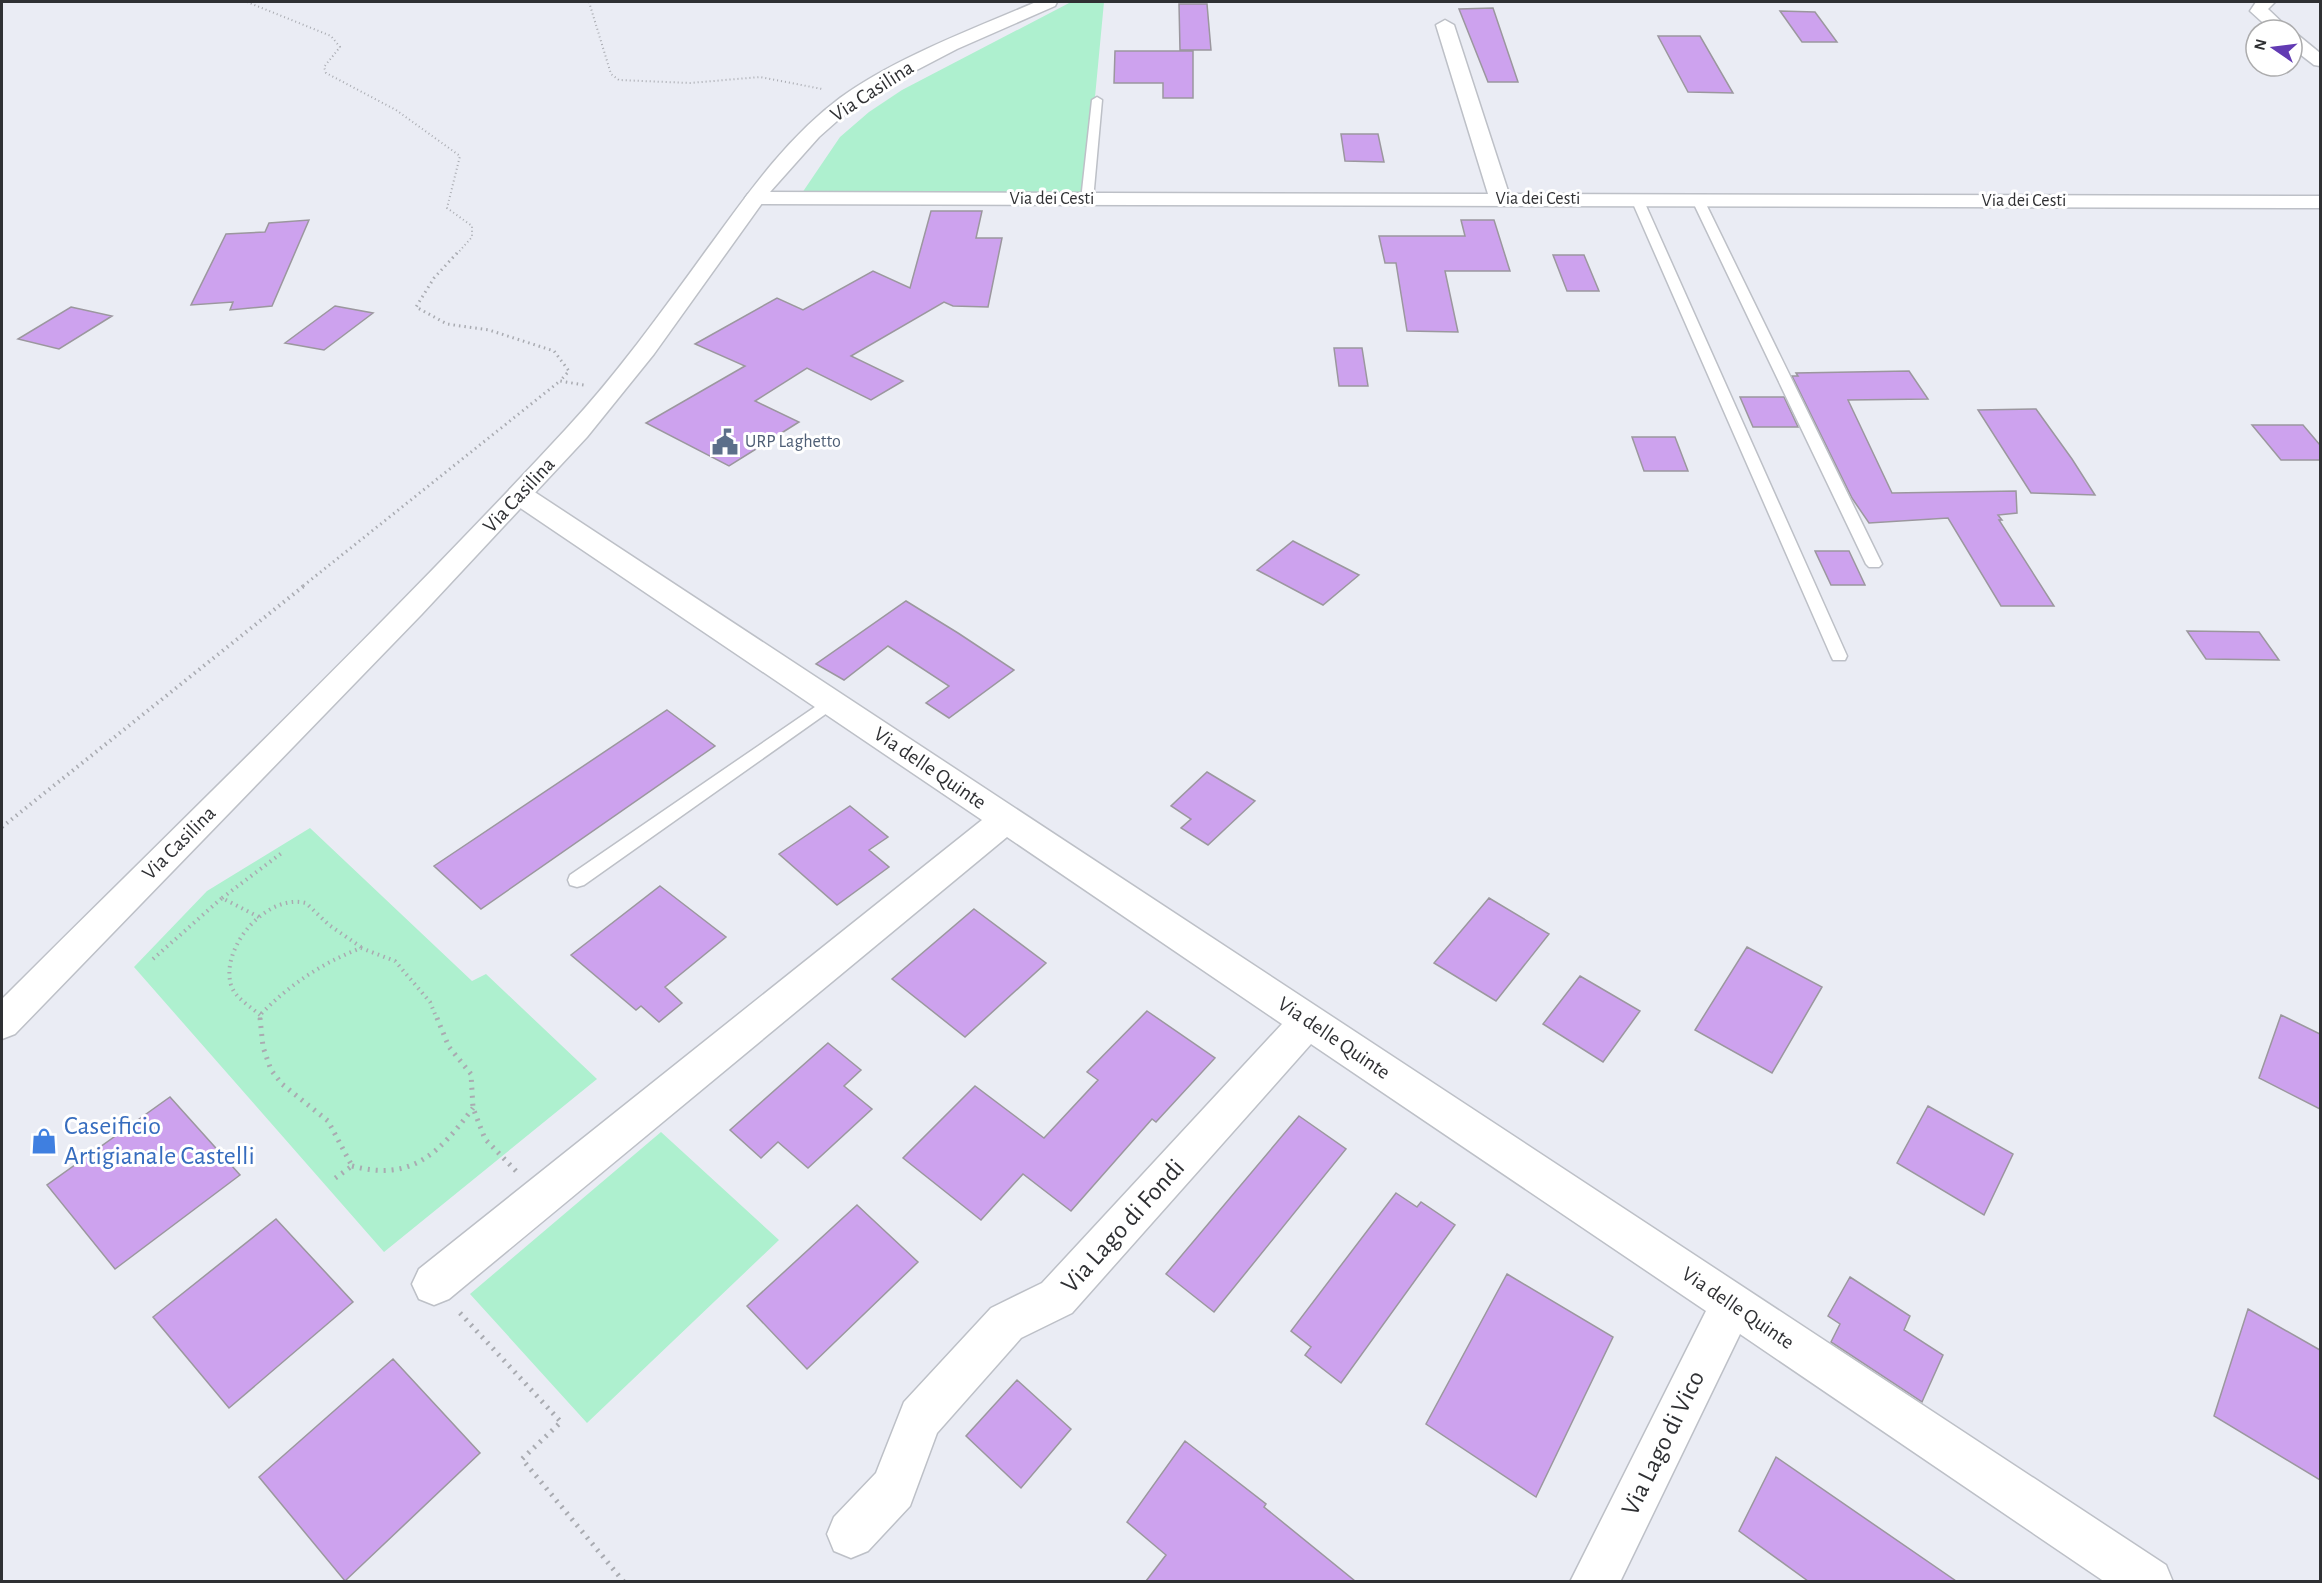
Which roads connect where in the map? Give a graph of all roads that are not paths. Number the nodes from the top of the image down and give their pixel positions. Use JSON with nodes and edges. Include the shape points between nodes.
{"nodes":[{"id":1,"x":1049,"y":2,"type":"edge"},
{"id":2,"x":2267,"y":2,"type":"edge"},
{"id":3,"x":2267,"y":18,"type":"edge"},
{"id":4,"x":1445,"y":25,"type":"dead end"},
{"id":5,"x":2304,"y":48,"type":"edge"},
{"id":6,"x":2320,"y":61,"type":"edge"},
{"id":7,"x":1097,"y":100,"type":"dead end"},
{"id":8,"x":755,"y":198,"type":"junction"},
{"id":9,"x":1500,"y":199,"type":"junction"},
{"id":10,"x":1637,"y":199,"type":"junction"},
{"id":11,"x":1087,"y":200,"type":"junction"},
{"id":12,"x":1698,"y":200,"type":"junction"},
{"id":13,"x":2320,"y":202,"type":"edge"},
{"id":14,"x":520,"y":495,"type":"junction"},
{"id":15,"x":1874,"y":564,"type":"dead end"},
{"id":16,"x":1839,"y":656,"type":"dead end"},
{"id":17,"x":831,"y":702,"type":"junction"},
{"id":18,"x":1006,"y":819,"type":"junction"},
{"id":19,"x":577,"y":880,"type":"dead end"},
{"id":20,"x":1308,"y":1022,"type":"junction"},
{"id":21,"x":2,"y":1023,"type":"edge"},
{"id":22,"x":434,"y":1284,"type":"road end"},
{"id":23,"x":1732,"y":1304,"type":"junction"},
{"id":24,"x":851,"y":1534,"type":"dead end"},
{"id":25,"x":1594,"y":1581,"type":"edge"},
{"id":26,"x":2149,"y":1581,"type":"edge"}],
"edges":[{"from":1,"to":8,"type":"street","name":"Via Casilina","via":[[934,53],[855,96],[812,133]]},
{"from":2,"to":3,"type":"street","via":[[2259,11]]},
{"from":4,"to":9,"type":"street"},
{"from":5,"to":6,"type":"street"},
{"from":7,"to":11,"type":"lane"},
{"from":8,"to":11,"type":"street","name":"Via dei Cesti"},
{"from":8,"to":14,"type":"street","name":"Via Casilina","via":[[614,389]]},
{"from":9,"to":10,"type":"street","name":"Via dei Cesti"},
{"from":9,"to":11,"type":"street","name":"Via dei Cesti"},
{"from":10,"to":12,"type":"street","name":"Via dei Cesti"},
{"from":10,"to":16,"type":"lane"},
{"from":12,"to":13,"type":"street","name":"Via dei Cesti"},
{"from":12,"to":15,"type":"lane"},
{"from":14,"to":17,"type":"street","name":"Via delle Quinte"},
{"from":14,"to":21,"type":"street","name":"Via Casilina"},
{"from":17,"to":18,"type":"street","name":"Via delle Quinte"},
{"from":17,"to":19,"type":"lane"},
{"from":18,"to":20,"type":"street","name":"Via delle Quinte"},
{"from":18,"to":22,"type":"street"},
{"from":20,"to":23,"type":"street","name":"Via delle Quinte"},
{"from":20,"to":24,"type":"street","name":"Via Lago di Fondi","via":[[1057,1299],[1006,1323],[920,1418],[893,1489]]},
{"from":23,"to":25,"type":"street","name":"Via Lago di Vico"},
{"from":23,"to":26,"type":"street","name":"Via delle Quinte"}]}
